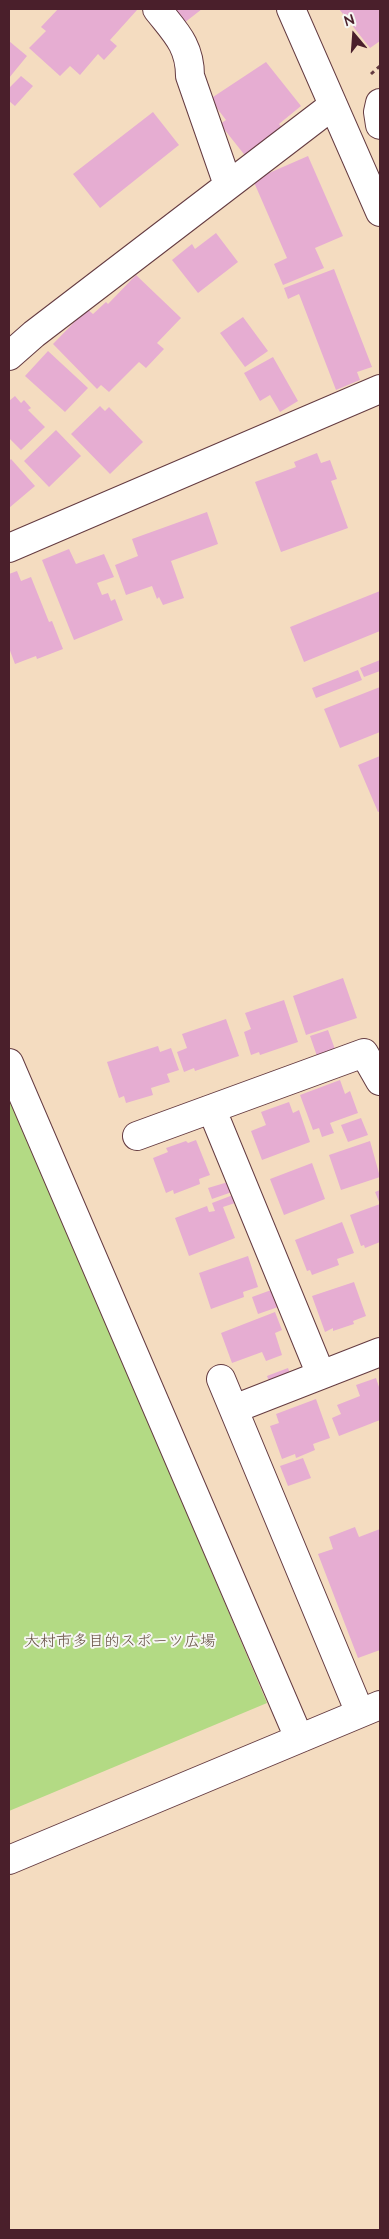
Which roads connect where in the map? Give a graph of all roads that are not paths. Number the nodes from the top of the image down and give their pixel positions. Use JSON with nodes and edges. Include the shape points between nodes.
{"nodes":[{"id":1,"x":157,"y":9,"type":"edge"},
{"id":2,"x":291,"y":9,"type":"edge"},
{"id":3,"x":380,"y":103,"type":"edge"},
{"id":4,"x":332,"y":106,"type":"junction"},
{"id":5,"x":380,"y":125,"type":"edge"},
{"id":6,"x":228,"y":185,"type":"junction"},
{"id":7,"x":380,"y":212,"type":"edge"},
{"id":8,"x":9,"y":356,"type":"edge"},
{"id":9,"x":380,"y":389,"type":"edge"},
{"id":10,"x":9,"y":548,"type":"edge"},
{"id":11,"x":9,"y":1063,"type":"edge"},
{"id":12,"x":380,"y":1081,"type":"edge"},
{"id":13,"x":212,"y":1110,"type":"junction"},
{"id":14,"x":137,"y":1136,"type":"dead end"},
{"id":15,"x":380,"y":1352,"type":"edge"},
{"id":16,"x":321,"y":1376,"type":"junction"},
{"id":17,"x":221,"y":1379,"type":"dead end"},
{"id":18,"x":234,"y":1409,"type":"junction"},
{"id":19,"x":370,"y":1709,"type":"edge"},
{"id":20,"x":299,"y":1738,"type":"junction"},
{"id":21,"x":9,"y":1860,"type":"edge"}],
"edges":[{"from":1,"to":6,"type":"street","via":[[184,42],[190,76]]},
{"from":2,"to":4,"type":"street"},
{"from":3,"to":5,"type":"street"},
{"from":4,"to":6,"type":"street"},
{"from":4,"to":7,"type":"street"},
{"from":6,"to":8,"type":"street"},
{"from":9,"to":10,"type":"street"},
{"from":11,"to":20,"type":"street"},
{"from":12,"to":13,"type":"street","via":[[364,1053]]},
{"from":13,"to":14,"type":"street"},
{"from":13,"to":16,"type":"street"},
{"from":15,"to":16,"type":"street"},
{"from":16,"to":18,"type":"street"},
{"from":17,"to":18,"type":"street"},
{"from":18,"to":19,"type":"street"},
{"from":19,"to":20,"type":"street"},
{"from":20,"to":21,"type":"street"}]}
